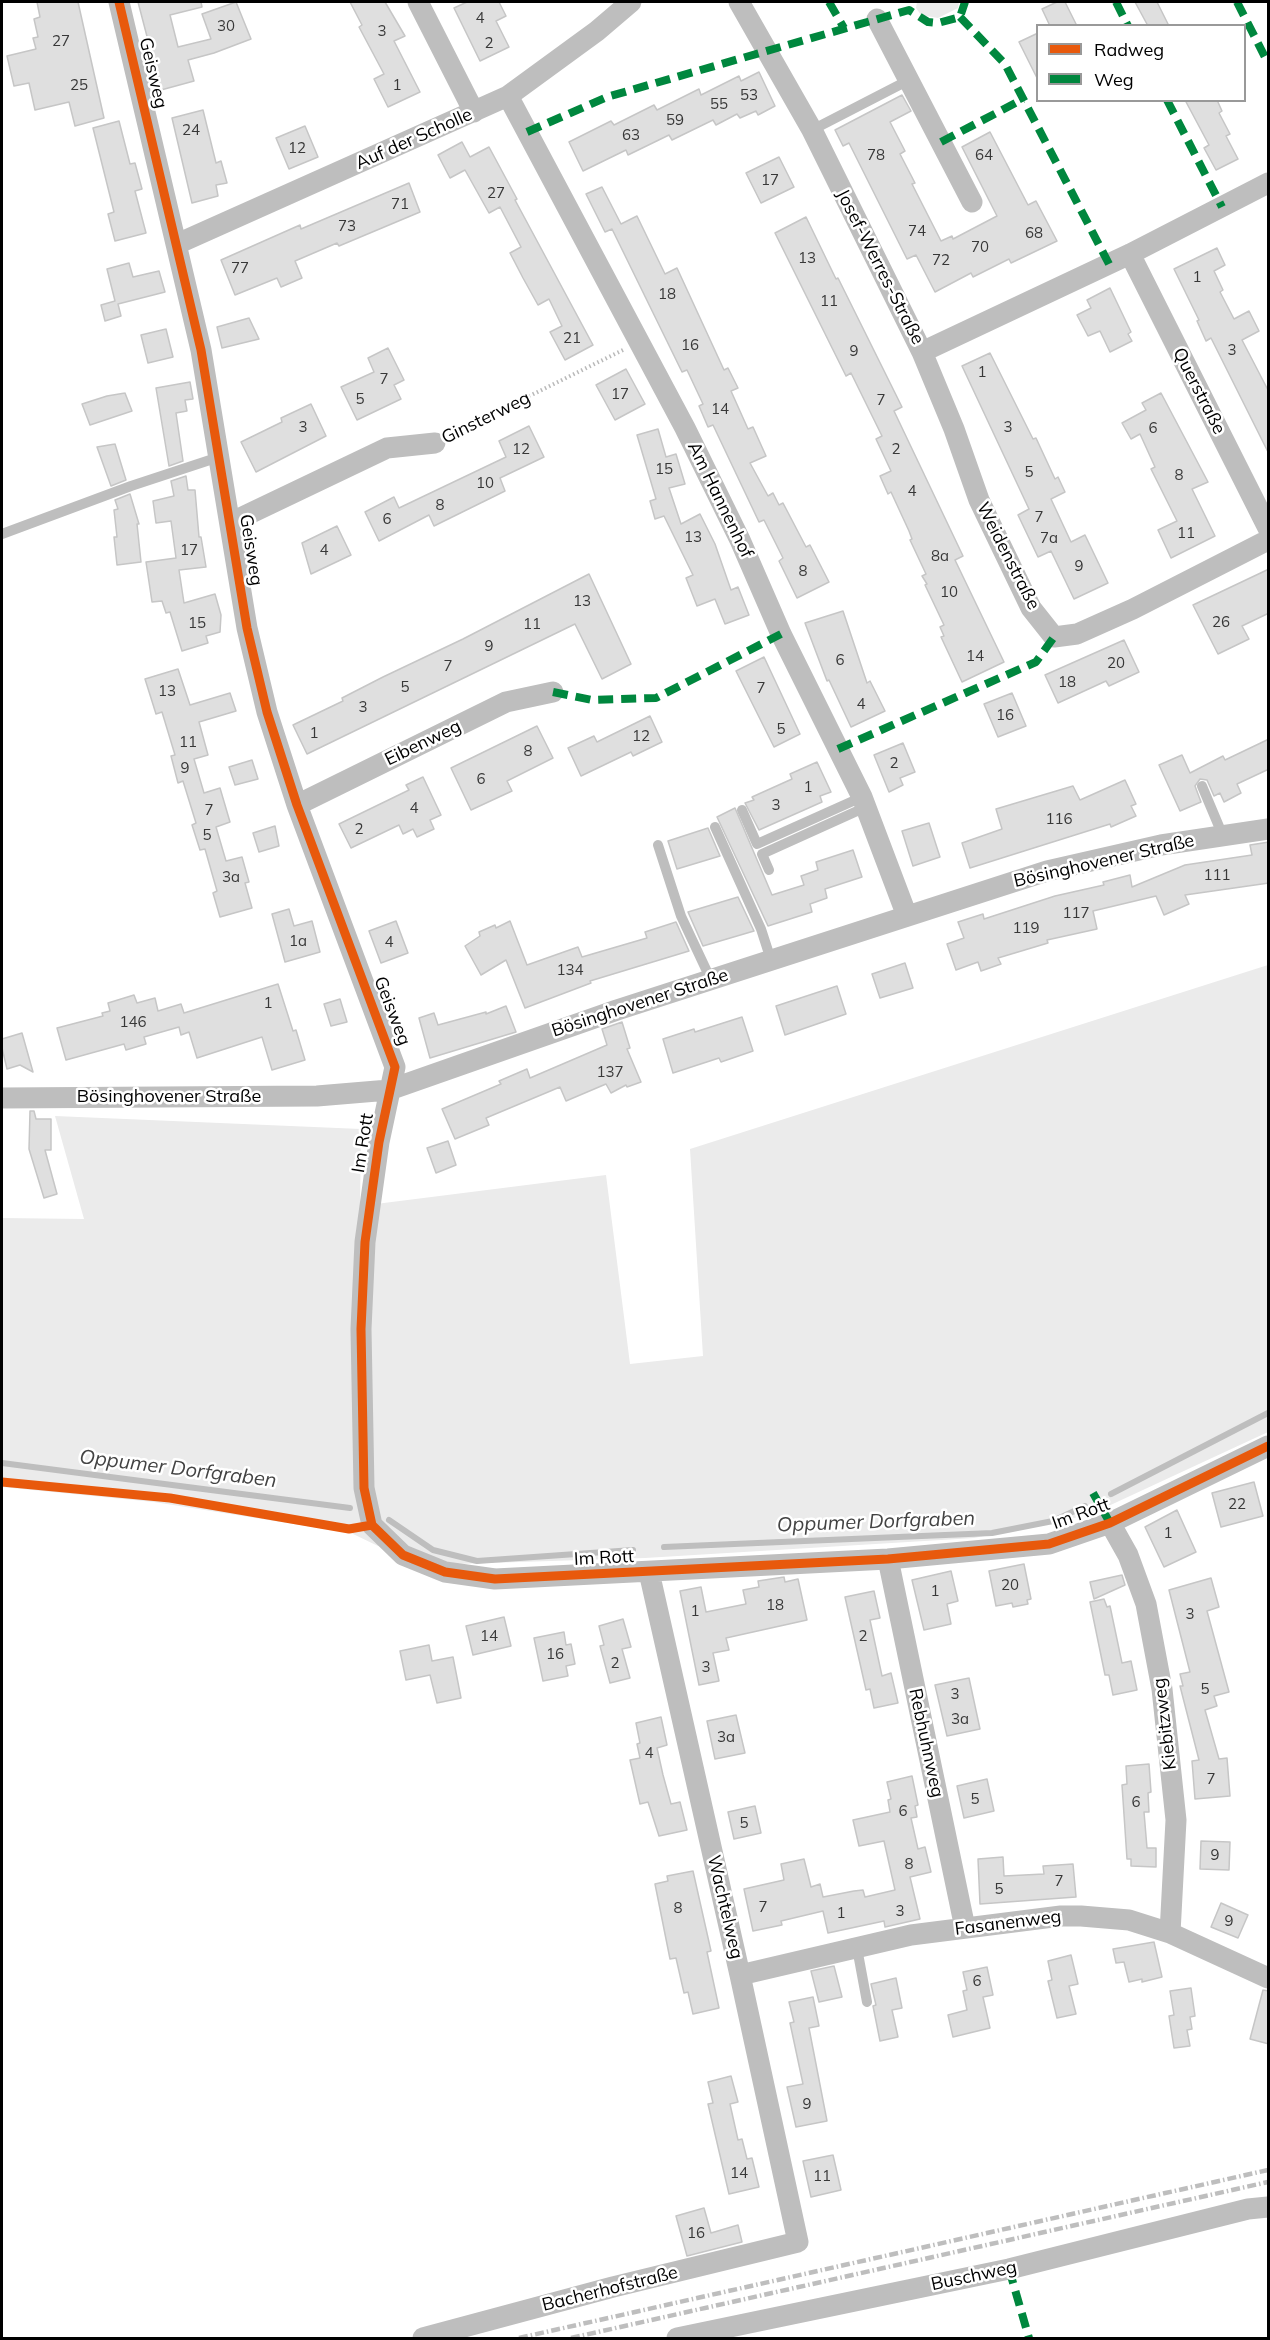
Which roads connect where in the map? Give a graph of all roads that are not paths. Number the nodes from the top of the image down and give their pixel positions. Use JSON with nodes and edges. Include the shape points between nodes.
{"nodes":[{"id":1,"x":119,"y":2,"type":"edge"},
{"id":2,"x":418,"y":2,"type":"edge"},
{"id":3,"x":631,"y":2,"type":"edge"},
{"id":4,"x":739,"y":2,"type":"edge"},
{"id":5,"x":878,"y":19,"type":"dead end"},
{"id":6,"x":909,"y":80,"type":"junction"},
{"id":7,"x":508,"y":96,"type":"junction"},
{"id":8,"x":474,"y":112,"type":"junction"},
{"id":9,"x":812,"y":130,"type":"junction"},
{"id":10,"x":1269,"y":183,"type":"edge"},
{"id":11,"x":972,"y":202,"type":"dead end"},
{"id":12,"x":177,"y":244,"type":"junction"},
{"id":13,"x":1130,"y":254,"type":"junction"},
{"id":14,"x":922,"y":352,"type":"junction"},
{"id":15,"x":435,"y":443,"type":"road end"},
{"id":16,"x":219,"y":457,"type":"junction"},
{"id":17,"x":230,"y":523,"type":"junction"},
{"id":18,"x":1269,"y":528,"type":"edge"},
{"id":19,"x":2,"y":534,"type":"edge"},
{"id":20,"x":1269,"y":540,"type":"edge"},
{"id":21,"x":553,"y":692,"type":"dead end"},
{"id":22,"x":1202,"y":786,"type":"dead end"},
{"id":23,"x":864,"y":802,"type":"junction"},
{"id":24,"x":297,"y":805,"type":"junction"},
{"id":25,"x":742,"y":810,"type":"dead end"},
{"id":26,"x":715,"y":827,"type":"dead end"},
{"id":27,"x":1269,"y":829,"type":"edge"},
{"id":28,"x":1223,"y":836,"type":"junction"},
{"id":29,"x":658,"y":845,"type":"dead end"},
{"id":30,"x":769,"y":870,"type":"dead end"},
{"id":31,"x":907,"y":916,"type":"junction"},
{"id":32,"x":771,"y":960,"type":"junction"},
{"id":33,"x":711,"y":980,"type":"junction"},
{"id":34,"x":389,"y":1090,"type":"junction"},
{"id":35,"x":2,"y":1098,"type":"edge"},
{"id":36,"x":1269,"y":1446,"type":"edge"},
{"id":37,"x":1110,"y":1523,"type":"junction"},
{"id":38,"x":888,"y":1559,"type":"junction"},
{"id":39,"x":649,"y":1572,"type":"junction"},
{"id":40,"x":965,"y":1928,"type":"junction"},
{"id":41,"x":1170,"y":1933,"type":"junction"},
{"id":42,"x":858,"y":1948,"type":"junction"},
{"id":43,"x":740,"y":1975,"type":"junction"},
{"id":44,"x":1269,"y":1978,"type":"edge"},
{"id":45,"x":867,"y":2002,"type":"dead end"},
{"id":46,"x":1269,"y":2207,"type":"edge"},
{"id":47,"x":798,"y":2242,"type":"joint"},
{"id":48,"x":423,"y":2338,"type":"edge"},
{"id":49,"x":677,"y":2338,"type":"edge"}],
"edges":[{"from":1,"to":12,"type":"street","name":"Geisweg"},
{"from":2,"to":8,"type":"street"},
{"from":3,"to":7,"type":"street","name":"Auf der Scholle"},
{"from":4,"to":9,"type":"street","name":"Josef-Werres-Straße"},
{"from":5,"to":6,"type":"street"},
{"from":6,"to":9,"type":"lane"},
{"from":6,"to":11,"type":"street"},
{"from":7,"to":8,"type":"street","name":"Auf der Scholle"},
{"from":7,"to":23,"type":"street","name":"Am Hannenhof","via":[[685,428]]},
{"from":8,"to":12,"type":"street","name":"Auf der Scholle"},
{"from":9,"to":14,"type":"street","name":"Josef-Werres-Straße"},
{"from":10,"to":13,"type":"street","name":"Josef-Werres-Straße"},
{"from":12,"to":16,"type":"street","name":"Geisweg","via":[[201,350]]},
{"from":13,"to":14,"type":"street","name":"Josef-Werres-Straße"},
{"from":13,"to":18,"type":"street","name":"Querstraße"},
{"from":14,"to":20,"type":"street","name":"Weidenstraße","via":[[979,500],[1031,608],[1054,637],[1077,634],[1133,609]]},
{"from":15,"to":17,"type":"street","name":"Ginsterweg","via":[[387,448]]},
{"from":16,"to":17,"type":"street","name":"Geisweg"},
{"from":16,"to":19,"type":"lane"},
{"from":17,"to":24,"type":"street","name":"Geisweg","via":[[247,628],[267,712]]},
{"from":21,"to":24,"type":"street","name":"Eibenweg","via":[[506,702]]},
{"from":22,"to":28,"type":"lane"},
{"from":23,"to":25,"type":"lane","via":[[757,844]]},
{"from":23,"to":30,"type":"lane","via":[[762,854]]},
{"from":23,"to":31,"type":"street","name":"Am Hannenhof"},
{"from":24,"to":34,"type":"street","name":"Geisweg","via":[[395,1066]]},
{"from":26,"to":32,"type":"lane"},
{"from":27,"to":28,"type":"street","name":"Bösinghovener Straße"},
{"from":28,"to":31,"type":"street","name":"Bösinghovener Straße","via":[[1161,845],[1047,871]]},
{"from":29,"to":33,"type":"lane","via":[[681,916]]},
{"from":31,"to":32,"type":"street","name":"Bösinghovener Straße"},
{"from":32,"to":33,"type":"street","name":"Bösinghovener Straße"},
{"from":33,"to":34,"type":"street","name":"Bösinghovener Straße"},
{"from":34,"to":35,"type":"street","name":"Bösinghovener Straße","via":[[317,1096]]},
{"from":34,"to":39,"type":"street","name":"Im Rott","via":[[365,1242],[361,1329],[364,1488],[372,1525],[403,1555],[445,1572],[495,1579]]},
{"from":36,"to":37,"type":"street","name":"Im Rott"},
{"from":37,"to":38,"type":"street","name":"Im Rott","via":[[1049,1544]]},
{"from":37,"to":41,"type":"street","name":"Kiebitzweg","via":[[1128,1555],[1146,1604],[1162,1689],[1176,1820]]},
{"from":38,"to":39,"type":"street","name":"Im Rott"},
{"from":38,"to":40,"type":"street","name":"Rebhuhnweg"},
{"from":39,"to":43,"type":"street","name":"Wachtelweg"},
{"from":40,"to":41,"type":"street","name":"Fasanenweg","via":[[1081,1916],[1129,1920]]},
{"from":40,"to":42,"type":"street","name":"Fasanenweg","via":[[910,1935]]},
{"from":41,"to":44,"type":"street","name":"Fasanenweg"},
{"from":42,"to":43,"type":"street","name":"Fasanenweg"},
{"from":42,"to":45,"type":"lane"},
{"from":43,"to":47,"type":"street","name":"Wachtelweg"},
{"from":46,"to":49,"type":"street","name":"Buschweg","via":[[1010,2269]]},
{"from":47,"to":48,"type":"street","name":"Bacherhofstraße"}]}
